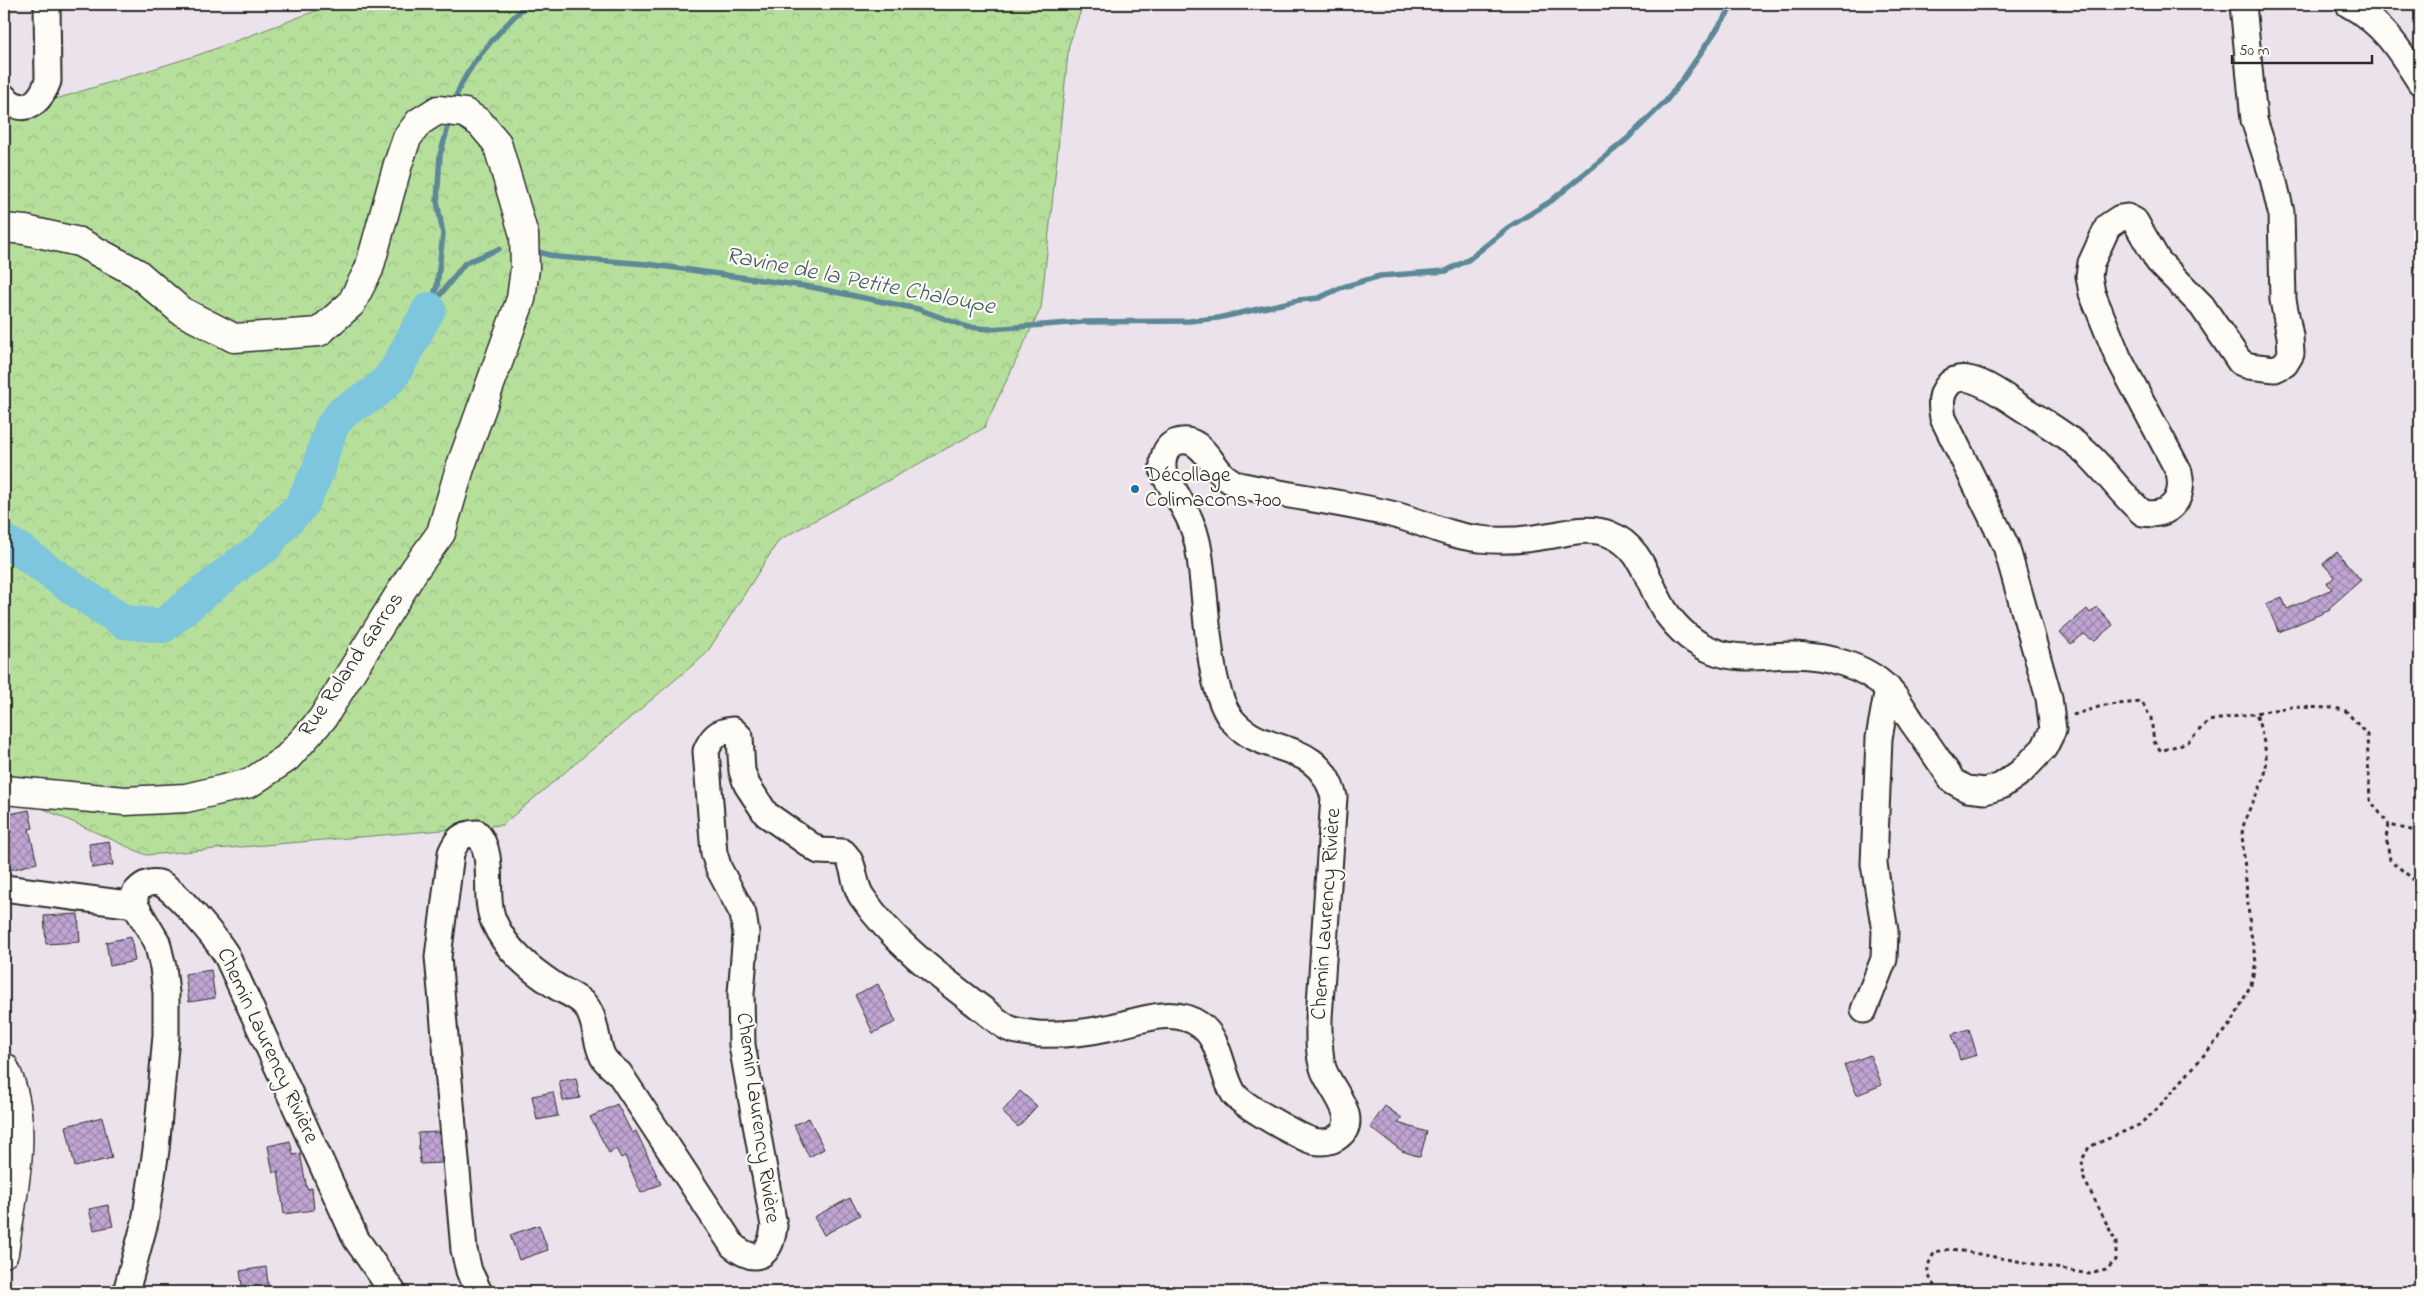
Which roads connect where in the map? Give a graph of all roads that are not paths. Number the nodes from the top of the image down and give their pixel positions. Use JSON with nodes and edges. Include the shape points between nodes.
{"nodes":[{"id":1,"x":47,"y":4,"type":"edge"},
{"id":2,"x":2243,"y":4,"type":"edge"},
{"id":3,"x":2348,"y":4,"type":"edge"},
{"id":4,"x":2420,"y":82,"type":"edge"},
{"id":5,"x":4,"y":97,"type":"edge"},
{"id":6,"x":4,"y":228,"type":"edge"},
{"id":7,"x":1888,"y":688,"type":"junction"},
{"id":8,"x":4,"y":790,"type":"edge"},
{"id":9,"x":4,"y":888,"type":"edge"},
{"id":10,"x":135,"y":905,"type":"junction"},
{"id":11,"x":1864,"y":1010,"type":"dead end"},
{"id":12,"x":4,"y":1067,"type":"edge"},
{"id":13,"x":4,"y":1253,"type":"edge"},
{"id":14,"x":126,"y":1292,"type":"edge"},
{"id":15,"x":393,"y":1292,"type":"edge"},
{"id":16,"x":479,"y":1292,"type":"edge"}],
"edges":[{"from":1,"to":5,"type":"street","via":[[48,81],[44,92],[33,104],[25,107],[17,106]]},
{"from":2,"to":7,"type":"street","name":"Chemin Laurency Rivière","via":[[2254,120],[2281,212],[2284,300],[2291,354],[2285,364],[2275,369],[2262,369],[2240,362],[2202,306],[2158,261],[2135,221],[2120,218],[2108,226],[2091,263],[2092,293],[2118,356],[2179,472],[2182,484],[2178,499],[2171,507],[2143,513],[2083,450],[2060,432],[1984,384],[1969,379],[1954,380],[1944,389],[1940,402],[1943,418],[2006,546],[2049,698],[2053,730],[2044,748],[2002,786],[1968,789],[1953,781]]},
{"from":3,"to":4,"type":"street","via":[[2391,37]]},
{"from":6,"to":8,"type":"main road","name":"Rue Roland Garros","via":[[79,242],[137,272],[181,311],[234,338],[319,332],[351,304],[369,270],[407,138],[419,122],[438,110],[465,113],[480,123],[497,143],[524,235],[525,268],[521,299],[460,468],[441,533],[322,719],[287,758],[250,784],[186,798],[125,801]]},
{"from":7,"to":11,"type":"street","via":[[1879,738],[1874,864],[1885,932],[1884,959]]},
{"from":7,"to":16,"type":"street","name":"Chemin Laurency Rivière","via":[[1870,674],[1831,660],[1802,656],[1733,657],[1710,650],[1670,619],[1643,563],[1627,544],[1608,534],[1571,531],[1511,541],[1447,533],[1378,511],[1238,485],[1225,477],[1199,446],[1188,440],[1176,442],[1163,457],[1164,474],[1192,522],[1197,541],[1204,576],[1212,663],[1221,704],[1233,722],[1248,734],[1312,761],[1324,771],[1334,797],[1319,1018],[1322,1066],[1347,1115],[1346,1128],[1340,1136],[1331,1141],[1313,1140],[1251,1108],[1235,1096],[1212,1039],[1202,1026],[1188,1018],[1170,1015],[1106,1029],[1049,1034],[1009,1029],[959,991],[882,924],[860,896],[853,864],[843,852],[819,851],[766,814],[742,771],[740,737],[733,730],[722,731],[711,738],[706,751],[714,854],[740,907],[746,933],[741,1001],[742,1045],[774,1226],[772,1244],[756,1257],[744,1255],[733,1246],[620,1073],[603,1057],[586,1007],[521,960],[505,942],[494,922],[489,903],[483,841],[477,833],[464,834],[456,840],[451,853],[438,956],[464,1250]]},
{"from":9,"to":10,"type":"street"},
{"from":10,"to":14,"type":"street","via":[[157,942],[166,993],[166,1035],[156,1150],[145,1222]]},
{"from":10,"to":15,"type":"street","name":"Chemin Laurency Rivière","via":[[136,893],[142,886],[150,882],[161,884],[218,940],[356,1239]]},
{"from":12,"to":13,"type":"main road","via":[[12,1083],[18,1118]]}]}
